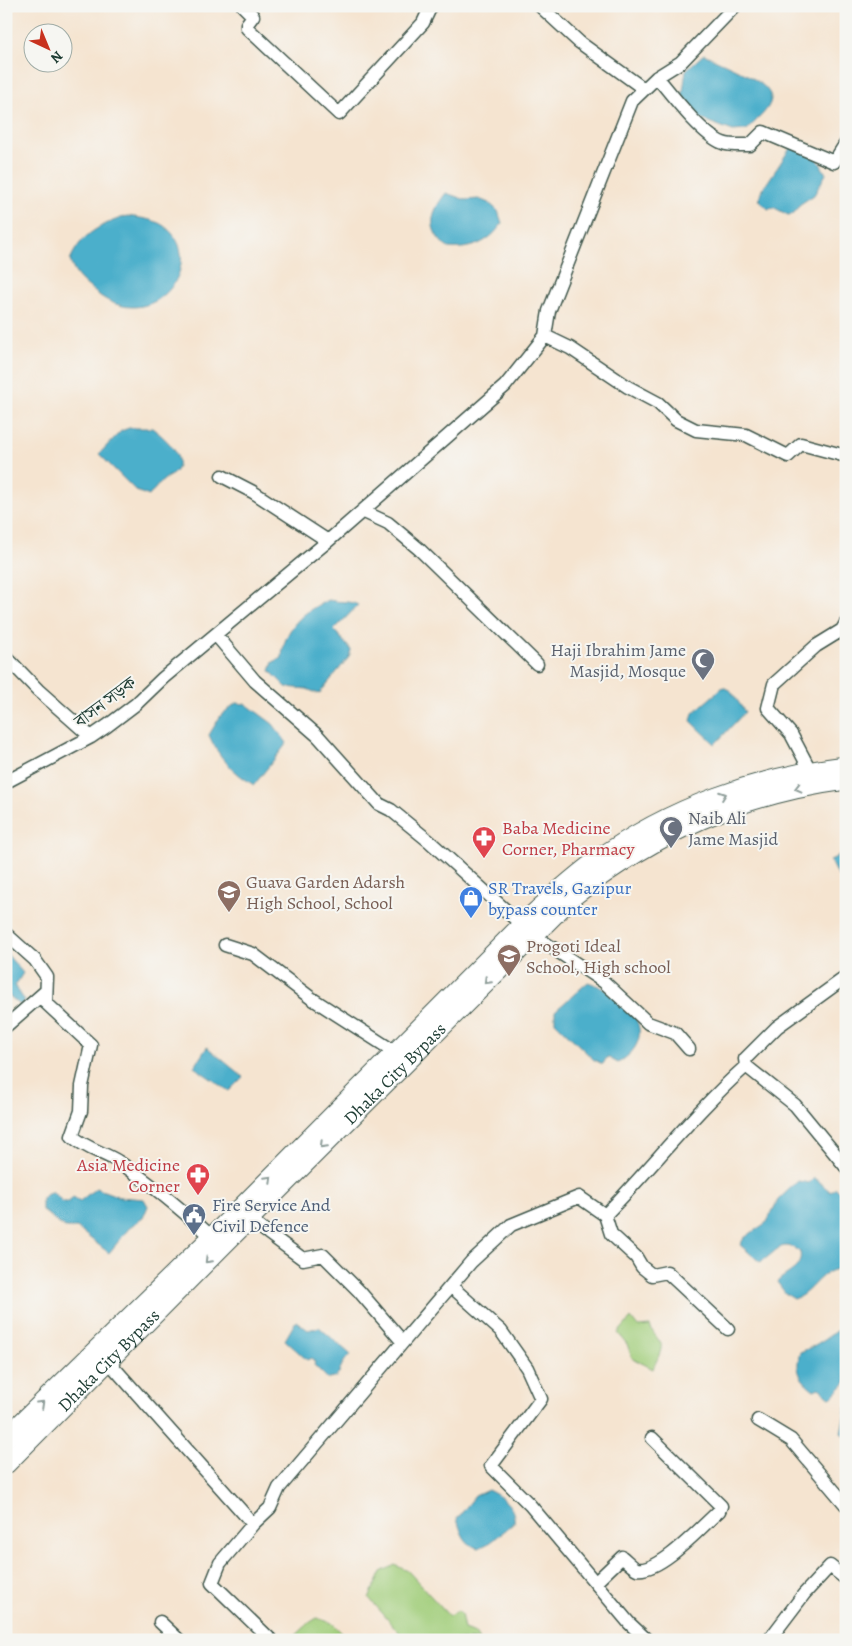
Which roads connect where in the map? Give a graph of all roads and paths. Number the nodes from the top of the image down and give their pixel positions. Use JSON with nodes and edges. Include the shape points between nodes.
{"nodes":[{"id":1,"x":243,"y":6,"type":"edge"},
{"id":2,"x":431,"y":6,"type":"edge"},
{"id":3,"x":540,"y":6,"type":"edge"},
{"id":4,"x":735,"y":6,"type":"edge"},
{"id":5,"x":657,"y":77,"type":"junction"},
{"id":6,"x":644,"y":88,"type":"junction"},
{"id":7,"x":846,"y":143,"type":"edge"},
{"id":8,"x":545,"y":336,"type":"junction"},
{"id":9,"x":846,"y":456,"type":"edge"},
{"id":10,"x":222,"y":476,"type":"dead end"},
{"id":11,"x":362,"y":511,"type":"junction"},
{"id":12,"x":328,"y":541,"type":"junction"},
{"id":13,"x":846,"y":624,"type":"edge"},
{"id":14,"x":216,"y":635,"type":"junction"},
{"id":15,"x":6,"y":657,"type":"edge"},
{"id":16,"x":537,"y":664,"type":"dead end"},
{"id":17,"x":91,"y":737,"type":"junction"},
{"id":18,"x":846,"y":766,"type":"edge"},
{"id":19,"x":810,"y":770,"type":"junction"},
{"id":20,"x":846,"y":780,"type":"edge"},
{"id":21,"x":6,"y":782,"type":"edge"},
{"id":22,"x":527,"y":930,"type":"junction"},
{"id":23,"x":6,"y":934,"type":"edge"},
{"id":24,"x":225,"y":945,"type":"dead end"},
{"id":25,"x":846,"y":977,"type":"edge"},
{"id":26,"x":46,"y":991,"type":"junction"},
{"id":27,"x":6,"y":1026,"type":"edge"},
{"id":28,"x":689,"y":1049,"type":"dead end"},
{"id":29,"x":395,"y":1052,"type":"junction"},
{"id":30,"x":746,"y":1066,"type":"junction"},
{"id":31,"x":846,"y":1167,"type":"edge"},
{"id":32,"x":605,"y":1215,"type":"junction"},
{"id":33,"x":249,"y":1219,"type":"junction"},
{"id":34,"x":212,"y":1237,"type":"junction"},
{"id":35,"x":452,"y":1287,"type":"junction"},
{"id":36,"x":728,"y":1329,"type":"dead end"},
{"id":37,"x":402,"y":1341,"type":"junction"},
{"id":38,"x":108,"y":1362,"type":"junction"},
{"id":39,"x":758,"y":1420,"type":"dead end"},
{"id":40,"x":8,"y":1432,"type":"edge"},
{"id":41,"x":652,"y":1438,"type":"dead end"},
{"id":42,"x":6,"y":1464,"type":"edge"},
{"id":43,"x":846,"y":1505,"type":"edge"},
{"id":44,"x":253,"y":1524,"type":"junction"},
{"id":45,"x":846,"y":1579,"type":"edge"},
{"id":46,"x":596,"y":1582,"type":"junction"},
{"id":47,"x":160,"y":1622,"type":"dead end"},
{"id":48,"x":179,"y":1640,"type":"edge"},
{"id":49,"x":271,"y":1640,"type":"edge"},
{"id":50,"x":647,"y":1640,"type":"edge"},
{"id":51,"x":769,"y":1640,"type":"edge"}],
"edges":[{"from":1,"to":2,"type":"street","via":[[253,16],[246,28],[338,114],[423,23]]},
{"from":3,"to":6,"type":"street","via":[[579,42]]},
{"from":4,"to":5,"type":"street","via":[[681,62]]},
{"from":5,"to":6,"type":"street"},
{"from":5,"to":7,"type":"street","via":[[676,102],[723,144],[750,145],[763,132],[834,162]]},
{"from":6,"to":8,"type":"street","via":[[632,101],[549,311]]},
{"from":8,"to":9,"type":"street","via":[[570,348],[658,403],[676,420],[696,430],[746,435],[788,456],[801,444]]},
{"from":8,"to":11,"type":"street","name":"বাসন সড়ক","via":[[505,386]]},
{"from":10,"to":12,"type":"street"},
{"from":11,"to":12,"type":"street","name":"বাসন সড়ক"},
{"from":11,"to":16,"type":"street","via":[[388,523],[419,548]]},
{"from":12,"to":14,"type":"street","name":"বাসন সড়ক"},
{"from":13,"to":19,"type":"street","via":[[774,684],[768,708],[791,734]]},
{"from":14,"to":17,"type":"street","name":"বাসন সড়ক","via":[[136,704]]},
{"from":14,"to":22,"type":"street","via":[[255,681],[318,736],[380,804],[429,841]]},
{"from":15,"to":17,"type":"street"},
{"from":17,"to":21,"type":"street","name":"বাসন সড়ক"},
{"from":18,"to":19,"type":"highway"},
{"from":22,"to":19,"type":"highway","one_way":true,"via":[[564,886],[643,831],[688,808],[754,784]]},
{"from":20,"to":22,"type":"highway","name":"Dhaka City Bypass","one_way":true,"via":[[811,784],[755,798],[692,822],[605,872]]},
{"from":22,"to":28,"type":"street","via":[[604,982],[648,1023],[675,1033]]},
{"from":22,"to":29,"type":"highway"},
{"from":22,"to":33,"type":"highway","name":"Dhaka City Bypass","one_way":true},
{"from":23,"to":26,"type":"street","via":[[35,960],[47,976]]},
{"from":24,"to":29,"type":"street","via":[[253,954],[311,998]]},
{"from":25,"to":30,"type":"street","via":[[776,1028],[745,1059]]},
{"from":26,"to":27,"type":"street"},
{"from":26,"to":34,"type":"street","via":[[46,1003],[91,1045],[82,1086],[81,1111],[72,1136],[82,1145],[117,1161]]},
{"from":34,"to":29,"type":"highway","one_way":true},
{"from":30,"to":31,"type":"street","via":[[795,1105]]},
{"from":30,"to":32,"type":"street","via":[[715,1094]]},
{"from":32,"to":35,"type":"street","via":[[578,1197],[511,1225],[471,1262]]},
{"from":32,"to":36,"type":"street","via":[[611,1234],[636,1256],[642,1267],[652,1275],[667,1272]]},
{"from":33,"to":37,"type":"street","via":[[303,1259],[323,1255]]},
{"from":33,"to":38,"type":"highway","name":"Dhaka City Bypass","one_way":true},
{"from":40,"to":34,"type":"highway","one_way":true},
{"from":35,"to":37,"type":"street"},
{"from":35,"to":46,"type":"street","via":[[501,1331],[527,1368],[541,1399],[491,1466],[530,1505]]},
{"from":37,"to":44,"type":"street","via":[[279,1488],[270,1508]]},
{"from":38,"to":42,"type":"highway","name":"Dhaka City Bypass"},
{"from":38,"to":44,"type":"street"},
{"from":39,"to":43,"type":"street","via":[[791,1440]]},
{"from":41,"to":46,"type":"street","via":[[721,1506],[672,1554],[648,1569],[635,1568],[622,1557]]},
{"from":44,"to":49,"type":"street","via":[[220,1563],[212,1583]]},
{"from":45,"to":51,"type":"street","via":[[830,1566]]},
{"from":46,"to":50,"type":"street"},
{"from":47,"to":48,"type":"street"}]}
